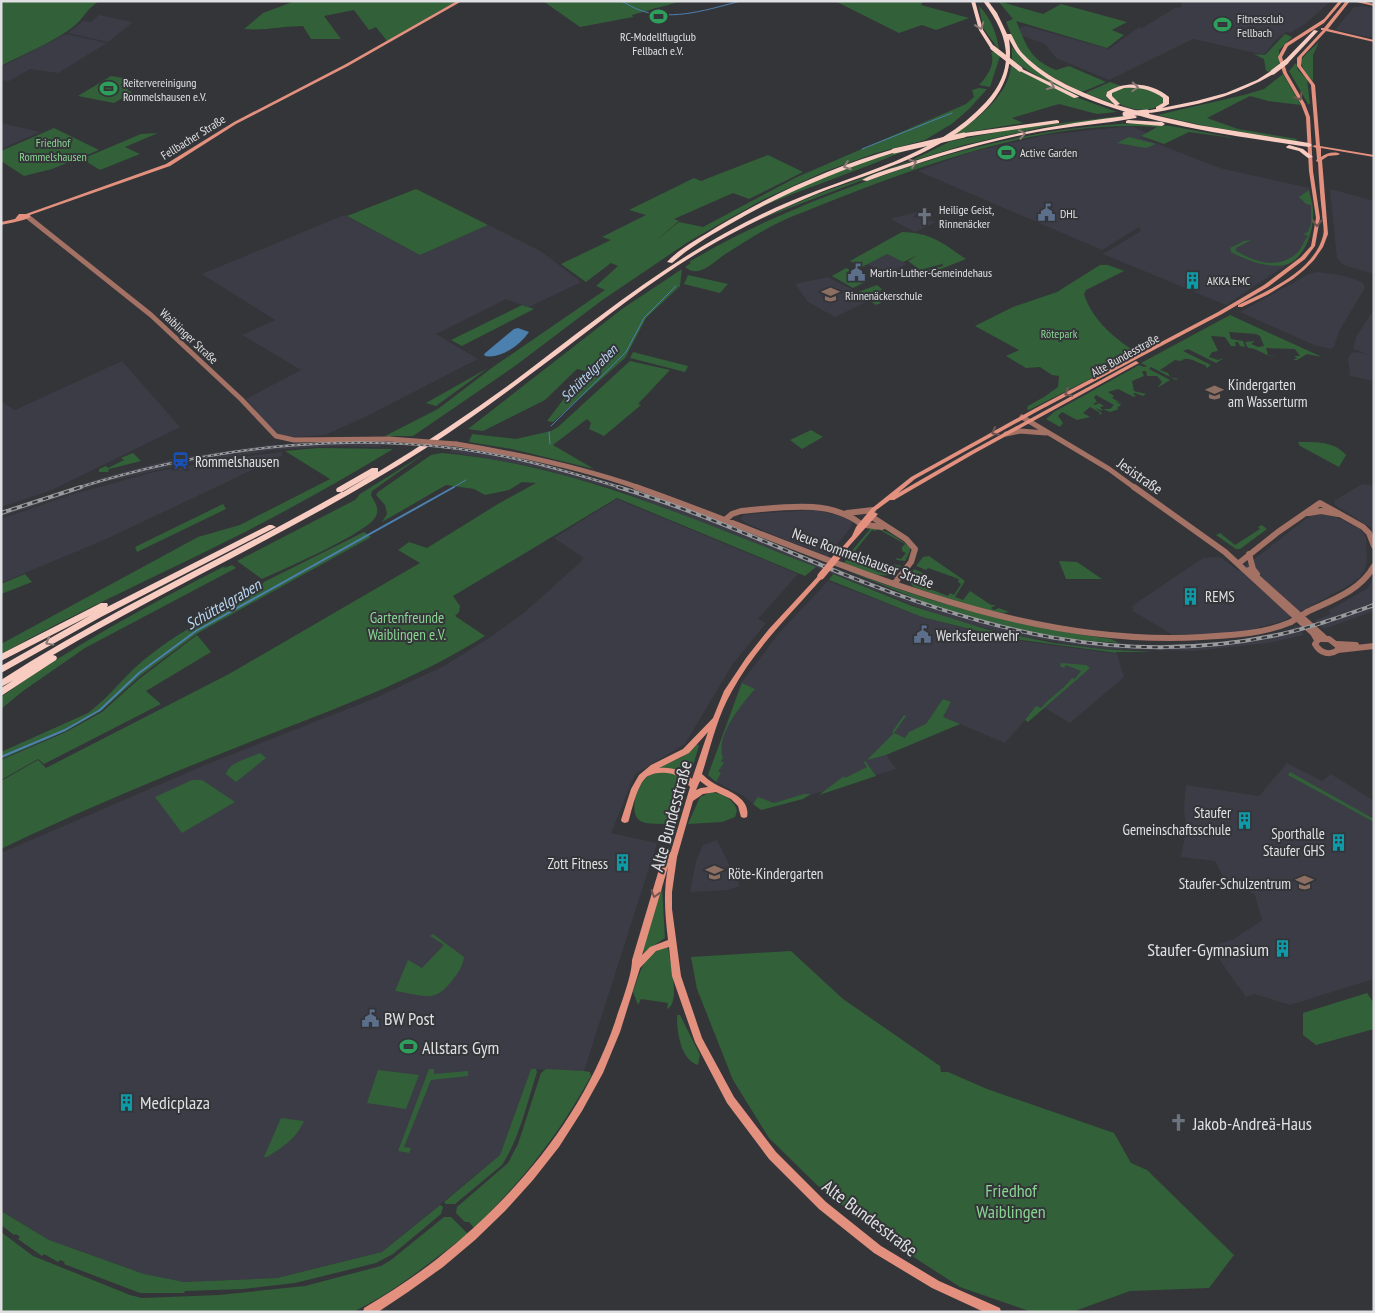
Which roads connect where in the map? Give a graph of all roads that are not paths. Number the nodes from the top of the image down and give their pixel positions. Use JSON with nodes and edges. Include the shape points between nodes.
{"nodes":[{"id":1,"x":460,"y":1,"type":"edge"},
{"id":2,"x":973,"y":1,"type":"edge"},
{"id":3,"x":979,"y":1,"type":"edge"},
{"id":4,"x":985,"y":1,"type":"edge"},
{"id":5,"x":1341,"y":1,"type":"edge"},
{"id":6,"x":1354,"y":1,"type":"edge"},
{"id":7,"x":1359,"y":1,"type":"edge"},
{"id":8,"x":1348,"y":2,"type":"edge"},
{"id":9,"x":1374,"y":4,"type":"edge"},
{"id":10,"x":1315,"y":29,"type":"junction"},
{"id":11,"x":1325,"y":30,"type":"junction"},
{"id":12,"x":1005,"y":32,"type":"junction"},
{"id":13,"x":1340,"y":33,"type":"junction"},
{"id":14,"x":1318,"y":38,"type":"junction"},
{"id":15,"x":1374,"y":41,"type":"edge"},
{"id":16,"x":1300,"y":57,"type":"junction"},
{"id":17,"x":1287,"y":65,"type":"junction"},
{"id":18,"x":1126,"y":112,"type":"junction"},
{"id":19,"x":1151,"y":112,"type":"junction"},
{"id":20,"x":1180,"y":126,"type":"junction"},
{"id":21,"x":1050,"y":128,"type":"junction"},
{"id":22,"x":964,"y":135,"type":"joint"},
{"id":23,"x":1308,"y":137,"type":"junction"},
{"id":24,"x":1289,"y":144,"type":"junction"},
{"id":25,"x":1309,"y":147,"type":"junction"},
{"id":26,"x":1318,"y":149,"type":"junction"},
{"id":27,"x":1340,"y":154,"type":"junction"},
{"id":28,"x":1310,"y":157,"type":"junction"},
{"id":29,"x":1374,"y":157,"type":"edge"},
{"id":30,"x":1318,"y":161,"type":"junction"},
{"id":31,"x":27,"y":216,"type":"junction"},
{"id":32,"x":19,"y":219,"type":"junction"},
{"id":33,"x":1,"y":224,"type":"edge"},
{"id":34,"x":35,"y":224,"type":"junction"},
{"id":35,"x":690,"y":255,"type":"junction"},
{"id":36,"x":670,"y":262,"type":"junction"},
{"id":37,"x":1234,"y":307,"type":"junction"},
{"id":38,"x":1222,"y":314,"type":"junction"},
{"id":39,"x":1022,"y":417,"type":"junction"},
{"id":40,"x":1029,"y":421,"type":"junction"},
{"id":41,"x":1006,"y":434,"type":"junction"},
{"id":42,"x":1051,"y":434,"type":"junction"},
{"id":43,"x":333,"y":438,"type":"joint"},
{"id":44,"x":1319,"y":503,"type":"junction"},
{"id":45,"x":846,"y":513,"type":"junction"},
{"id":46,"x":872,"y":514,"type":"junction"},
{"id":47,"x":1339,"y":514,"type":"junction"},
{"id":48,"x":1298,"y":517,"type":"junction"},
{"id":49,"x":1349,"y":517,"type":"junction"},
{"id":50,"x":725,"y":520,"type":"junction"},
{"id":51,"x":863,"y":525,"type":"junction"},
{"id":52,"x":885,"y":528,"type":"junction"},
{"id":53,"x":1374,"y":546,"type":"edge"},
{"id":54,"x":1249,"y":554,"type":"junction"},
{"id":55,"x":1239,"y":563,"type":"junction"},
{"id":56,"x":1374,"y":566,"type":"edge"},
{"id":57,"x":1259,"y":577,"type":"junction"},
{"id":58,"x":894,"y":584,"type":"junction"},
{"id":59,"x":153,"y":586,"type":"junction"},
{"id":60,"x":130,"y":607,"type":"junction"},
{"id":61,"x":1326,"y":639,"type":"junction"},
{"id":62,"x":1317,"y":640,"type":"junction"},
{"id":63,"x":1372,"y":646,"type":"edge"},
{"id":64,"x":1338,"y":647,"type":"junction"},
{"id":65,"x":1,"y":658,"type":"edge"},
{"id":66,"x":1,"y":670,"type":"edge"},
{"id":67,"x":1,"y":684,"type":"edge"},
{"id":68,"x":1,"y":693,"type":"edge"},
{"id":69,"x":717,"y":716,"type":"junction"},
{"id":70,"x":698,"y":775,"type":"junction"},
{"id":71,"x":642,"y":777,"type":"junction"},
{"id":72,"x":694,"y":787,"type":"junction"},
{"id":73,"x":716,"y":789,"type":"junction"},
{"id":74,"x":690,"y":799,"type":"junction"},
{"id":75,"x":744,"y":815,"type":"dead end"},
{"id":76,"x":625,"y":820,"type":"dead end"},
{"id":77,"x":675,"y":850,"type":"junction"},
{"id":78,"x":671,"y":942,"type":"junction"},
{"id":79,"x":636,"y":966,"type":"junction"},
{"id":80,"x":368,"y":1312,"type":"edge"},
{"id":81,"x":996,"y":1312,"type":"edge"}],
"edges":[{"from":1,"to":31,"type":"main road","name":"Fellbacher Straße","via":[[310,86],[235,123],[168,165]]},
{"from":2,"to":20,"type":"highway","one_way":true,"bridge":true,"via":[[981,30],[993,48],[1020,69],[1084,100]]},
{"from":3,"to":36,"type":"highway","via":[[999,31],[1003,61],[991,90],[969,115],[917,149],[764,210]]},
{"from":4,"to":12,"type":"highway"},
{"from":5,"to":10,"type":"main road"},
{"from":6,"to":9,"type":"main road"},
{"from":7,"to":9,"type":"main road"},
{"from":8,"to":11,"type":"main road"},
{"from":10,"to":11,"type":"main road"},
{"from":10,"to":17,"type":"highway"},
{"from":10,"to":23,"type":"main road","name":"Alte Bundesstraße","one_way":true,"via":[[1286,45],[1280,57],[1285,73],[1306,110]]},
{"from":11,"to":13,"type":"main road"},
{"from":11,"to":14,"type":"main road"},
{"from":12,"to":18,"type":"highway","via":[[1024,58],[1046,75]]},
{"from":12,"to":35,"type":"highway","via":[[1009,59],[1003,80],[989,102],[958,130],[909,156],[769,212]]},
{"from":13,"to":14,"type":"main road"},
{"from":13,"to":15,"type":"main road"},
{"from":14,"to":16,"type":"main road"},
{"from":16,"to":17,"type":"highway"},
{"from":16,"to":26,"type":"main road","name":"Alte Bundesstraße","via":[[1299,66],[1313,84]]},
{"from":17,"to":19,"type":"highway","via":[[1254,88],[1222,100]]},
{"from":18,"to":19,"type":"highway","bridge":true},
{"from":18,"to":19,"type":"highway","one_way":true,"via":[[1110,99],[1110,92],[1133,86],[1159,92],[1166,97],[1164,106]]},
{"from":18,"to":22,"type":"highway"},
{"from":18,"to":24,"type":"highway"},
{"from":19,"to":21,"type":"highway","bridge":true},
{"from":20,"to":21,"type":"highway","via":[[1137,122]]},
{"from":20,"to":24,"type":"highway"},
{"from":35,"to":21,"type":"highway","one_way":true,"via":[[792,208],[888,172],[975,144]]},
{"from":22,"to":36,"type":"highway","one_way":true,"bridge":true,"via":[[894,151],[838,169],[785,192],[693,244]]},
{"from":23,"to":24,"type":"highway"},
{"from":23,"to":25,"type":"main road","name":"Alte Bundesstraße"},
{"from":24,"to":25,"type":"highway"},
{"from":24,"to":28,"type":"highway"},
{"from":25,"to":26,"type":"main road"},
{"from":25,"to":28,"type":"main road","name":"Alte Bundesstraße"},
{"from":26,"to":27,"type":"main road"},
{"from":26,"to":29,"type":"main road"},
{"from":26,"to":30,"type":"main road","name":"Alte Bundesstraße"},
{"from":27,"to":29,"type":"main road"},
{"from":27,"to":30,"type":"main road","via":[[1325,155]]},
{"from":28,"to":37,"type":"main road","name":"Alte Bundesstraße","one_way":true,"via":[[1318,218],[1313,246],[1303,258]]},
{"from":30,"to":37,"type":"main road","name":"Alte Bundesstraße","via":[[1326,222],[1324,242],[1306,266],[1295,274],[1263,295]]},
{"from":31,"to":32,"type":"main road","name":"Fellbacher Straße"},
{"from":31,"to":34,"type":"street","name":"Waiblinger Straße"},
{"from":32,"to":33,"type":"main road","name":"Fellbacher Straße"},
{"from":32,"to":34,"type":"street","name":"Waiblinger Straße"},
{"from":34,"to":43,"type":"street","name":"Waiblinger Straße","via":[[151,315],[276,436],[294,440]]},
{"from":35,"to":60,"type":"highway","via":[[498,396],[399,462],[290,525]]},
{"from":36,"to":59,"type":"highway","via":[[485,398],[385,464],[294,516]]},
{"from":37,"to":38,"type":"main road","name":"Alte Bundesstraße"},
{"from":38,"to":39,"type":"main road","name":"Alte Bundesstraße","one_way":true},
{"from":38,"to":40,"type":"main road","name":"Alte Bundesstraße"},
{"from":39,"to":40,"type":"street","name":"Jesistraße"},
{"from":39,"to":46,"type":"main road","name":"Alte Bundesstraße","one_way":true,"via":[[913,478]]},
{"from":40,"to":41,"type":"main road","name":"Alte Bundesstraße"},
{"from":40,"to":42,"type":"street","name":"Jesistraße"},
{"from":41,"to":42,"type":"street","via":[[1032,430]]},
{"from":41,"to":46,"type":"main road","name":"Alte Bundesstraße","via":[[909,488]]},
{"from":42,"to":55,"type":"street","name":"Jesistraße","via":[[1109,469]]},
{"from":43,"to":50,"type":"street","name":"Neue Rommelshauser Straße","bridge":true,"via":[[456,444],[528,456],[597,473]]},
{"from":44,"to":47,"type":"street"},
{"from":44,"to":48,"type":"street"},
{"from":44,"to":49,"type":"street"},
{"from":45,"to":46,"type":"street"},
{"from":45,"to":50,"type":"street","via":[[814,507],[771,509],[735,513]]},
{"from":45,"to":51,"type":"street"},
{"from":46,"to":51,"type":"main road","name":"Alte Bundesstraße"},
{"from":46,"to":52,"type":"street"},
{"from":47,"to":48,"type":"street","via":[[1317,511]]},
{"from":47,"to":49,"type":"street"},
{"from":48,"to":54,"type":"street"},
{"from":49,"to":53,"type":"street","via":[[1364,527]]},
{"from":50,"to":58,"type":"street","name":"Neue Rommelshauser Straße"},
{"from":51,"to":52,"type":"street"},
{"from":51,"to":69,"type":"main road","name":"Alte Bundesstraße","bridge":true,"via":[[751,656],[728,691]]},
{"from":52,"to":58,"type":"street","via":[[910,542],[916,552]]},
{"from":54,"to":55,"type":"street"},
{"from":54,"to":57,"type":"street"},
{"from":55,"to":57,"type":"street","name":"Jesistraße"},
{"from":55,"to":62,"type":"street","name":"Jesistraße"},
{"from":56,"to":58,"type":"street","name":"Neue Rommelshauser Straße","bridge":true,"via":[[1356,587],[1291,622],[1268,630],[1224,636],[1166,639],[1107,635],[993,614]]},
{"from":57,"to":61,"type":"street","name":"Jesistraße"},
{"from":59,"to":65,"type":"highway","via":[[113,601]]},
{"from":59,"to":66,"type":"highway","one_way":true},
{"from":60,"to":67,"type":"highway"},
{"from":60,"to":68,"type":"highway"},
{"from":61,"to":62,"type":"street"},
{"from":61,"to":64,"type":"street"},
{"from":62,"to":64,"type":"street","name":"Jesistraße","via":[[1316,646],[1322,652],[1332,654]]},
{"from":63,"to":64,"type":"street"},
{"from":69,"to":70,"type":"main road","name":"Alte Bundesstraße"},
{"from":69,"to":71,"type":"main road","via":[[686,751],[654,767]]},
{"from":70,"to":72,"type":"main road","name":"Alte Bundesstraße"},
{"from":70,"to":73,"type":"main road"},
{"from":71,"to":72,"type":"main road","via":[[661,770],[678,772]]},
{"from":71,"to":76,"type":"main road"},
{"from":72,"to":74,"type":"main road","name":"Alte Bundesstraße"},
{"from":73,"to":74,"type":"main road","via":[[701,792]]},
{"from":73,"to":75,"type":"main road","via":[[738,800]]},
{"from":74,"to":77,"type":"main road","name":"Alte Bundesstraße"},
{"from":77,"to":78,"type":"main road","name":"Alte Bundesstraße","via":[[668,899]]},
{"from":77,"to":79,"type":"main road","one_way":true,"via":[[664,866]]},
{"from":78,"to":79,"type":"main road","via":[[653,949]]},
{"from":78,"to":81,"type":"main road","name":"Alte Bundesstraße","via":[[682,997],[697,1037],[738,1111],[773,1156],[823,1207],[874,1246],[948,1290]]},
{"from":79,"to":80,"type":"main road","via":[[600,1069],[571,1122],[535,1172],[512,1200],[474,1236],[424,1276]]}]}
